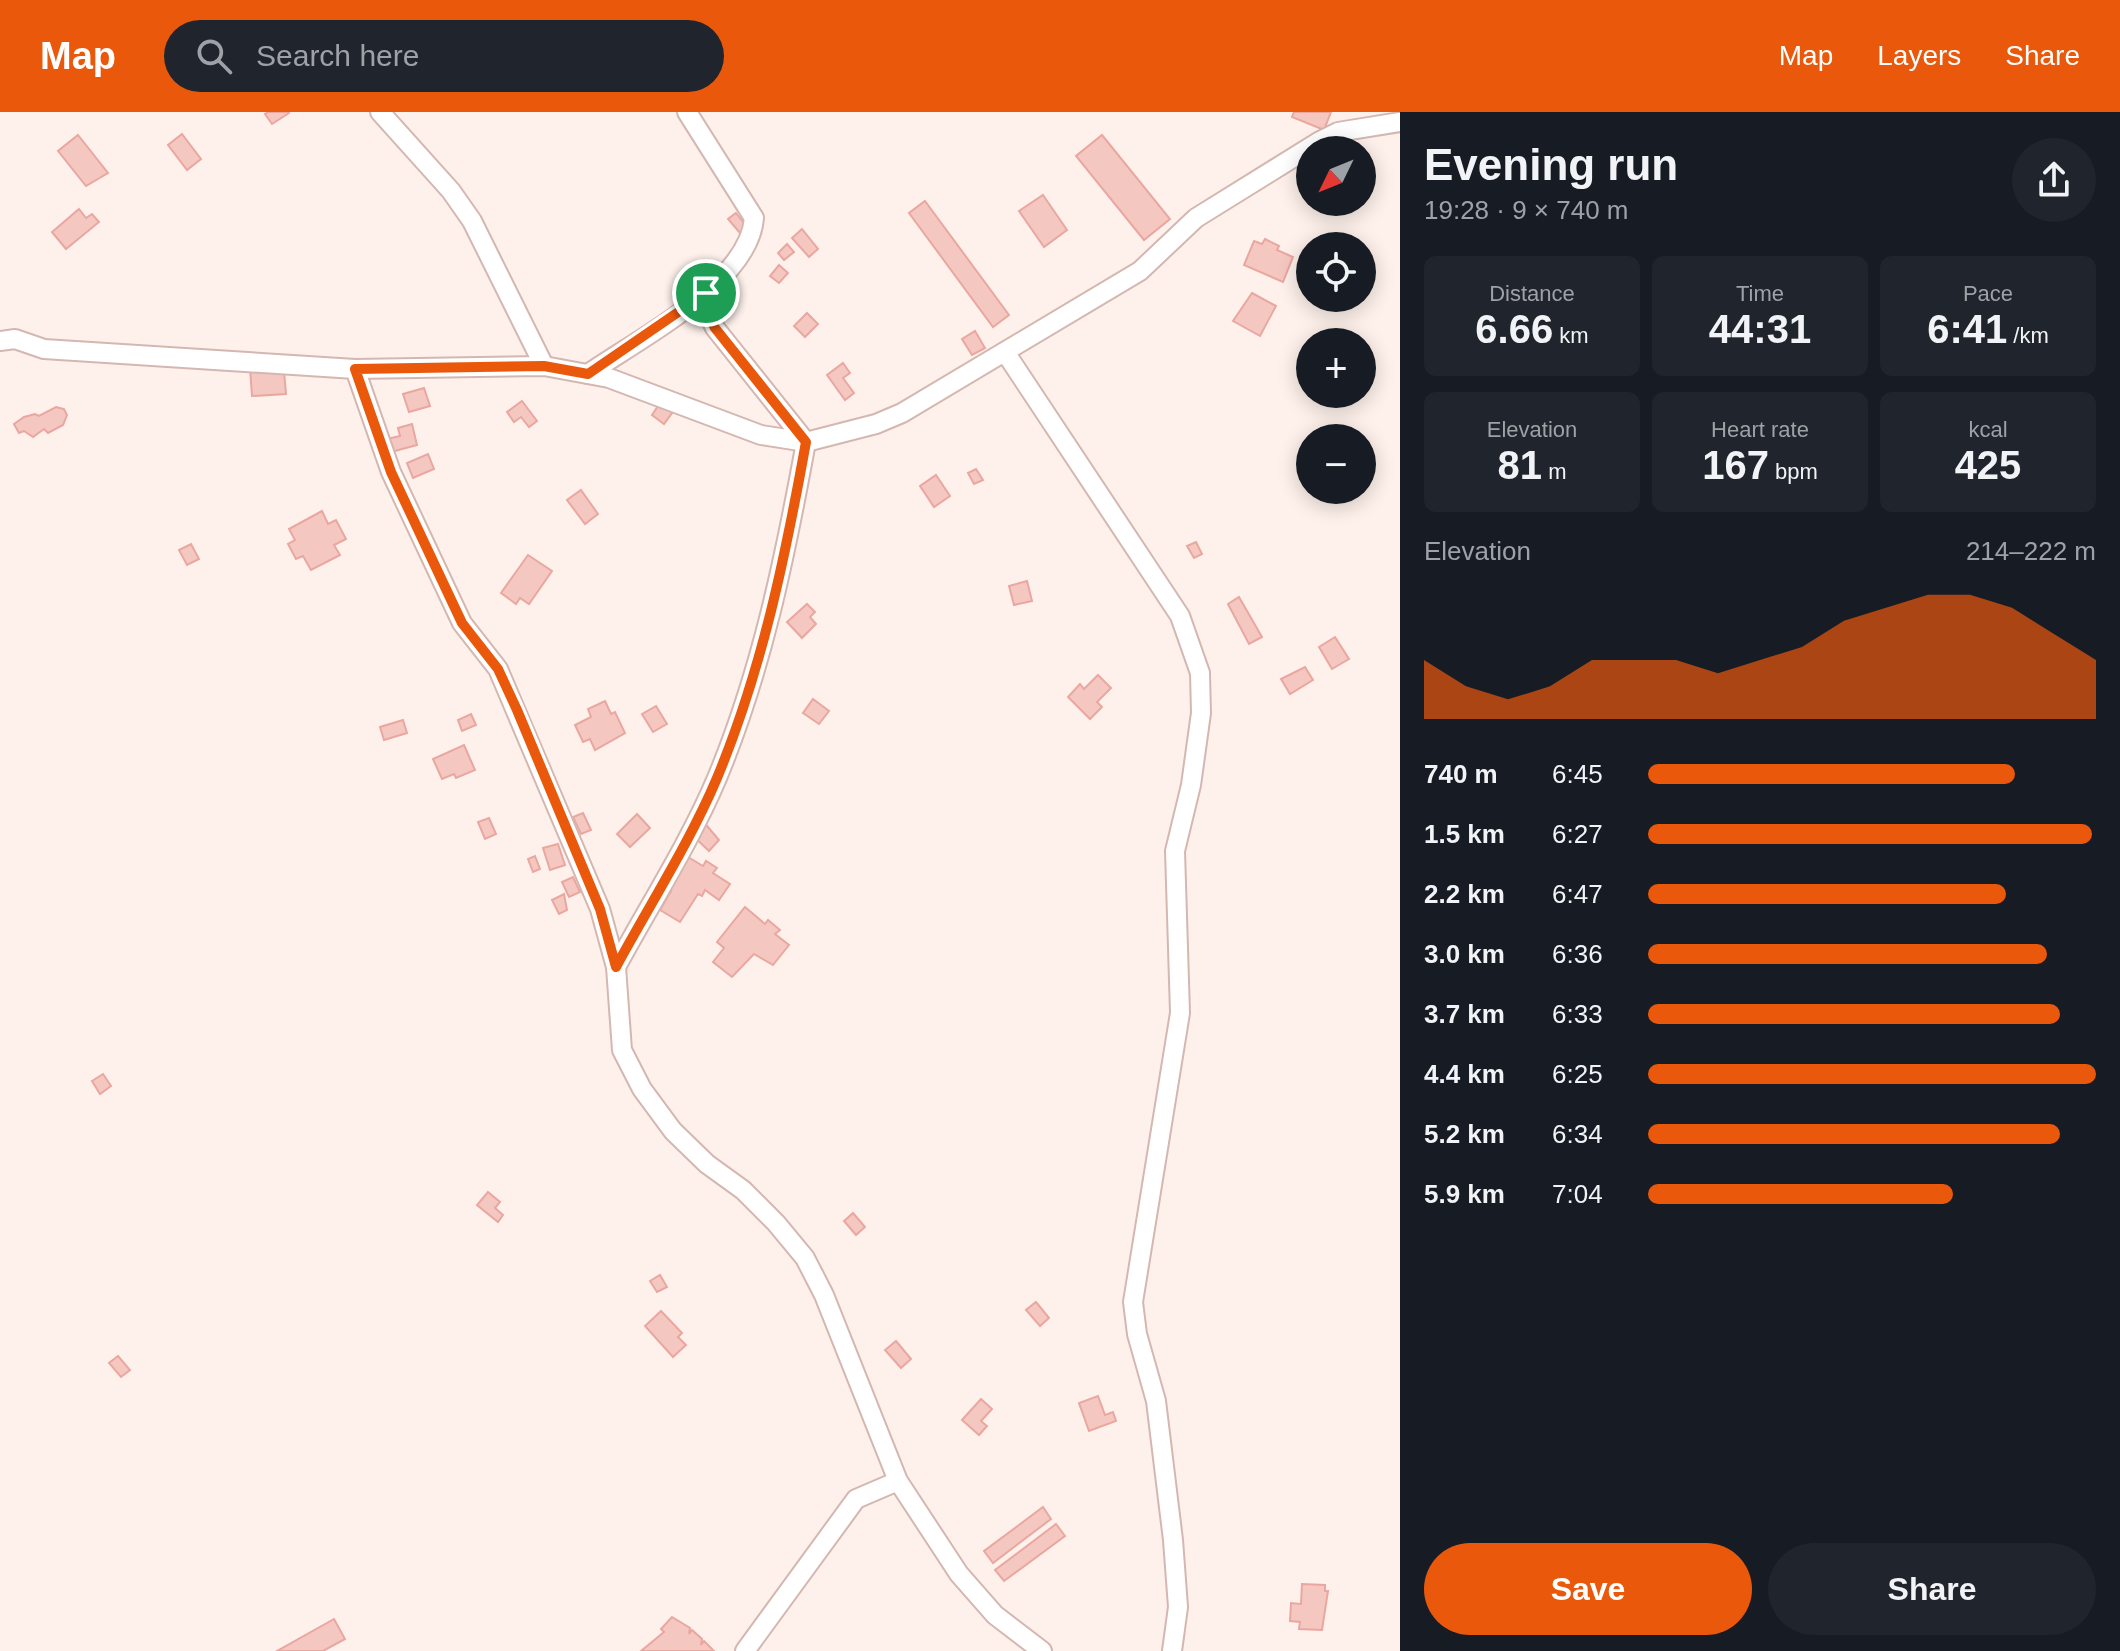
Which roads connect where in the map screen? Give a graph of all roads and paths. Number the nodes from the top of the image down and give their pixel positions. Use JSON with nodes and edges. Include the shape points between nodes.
{"nodes":[{"id":1,"x":380,"y":112,"type":"edge"},
{"id":2,"x":687,"y":112,"type":"edge"},
{"id":3,"x":1400,"y":122,"type":"edge"},
{"id":4,"x":706,"y":293,"type":"junction"},
{"id":5,"x":0,"y":324,"type":"edge"},
{"id":6,"x":8,"y":340,"type":"edge"},
{"id":7,"x":1005,"y":352,"type":"junction"},
{"id":8,"x":544,"y":366,"type":"junction"},
{"id":9,"x":355,"y":369,"type":"junction"},
{"id":10,"x":588,"y":374,"type":"junction"},
{"id":11,"x":806,"y":442,"type":"junction"},
{"id":12,"x":616,"y":967,"type":"junction"},
{"id":13,"x":898,"y":1481,"type":"junction"},
{"id":14,"x":745,"y":1651,"type":"edge"},
{"id":15,"x":1042,"y":1651,"type":"edge"},
{"id":16,"x":1172,"y":1651,"type":"edge"}],
"edges":[{"from":1,"to":8,"type":"street","via":[[472,221]]},
{"from":2,"to":4,"type":"street","via":[[754,218],[747,246]]},
{"from":3,"to":7,"type":"street","via":[[1338,132],[1320,141],[1196,218],[1140,271]]},
{"from":4,"to":10,"type":"street"},
{"from":4,"to":11,"type":"street","via":[[715,328]]},
{"from":5,"to":6,"type":"street"},
{"from":6,"to":9,"type":"street","via":[[44,349]]},
{"from":7,"to":11,"type":"street","via":[[902,413]]},
{"from":7,"to":16,"type":"street","via":[[1180,616],[1200,673],[1193,770],[1175,851],[1180,1013],[1133,1302],[1156,1401],[1173,1540],[1178,1607]]},
{"from":8,"to":9,"type":"street"},
{"from":8,"to":10,"type":"street"},
{"from":9,"to":12,"type":"street","via":[[391,472],[462,623],[498,669],[517,710],[600,909]]},
{"from":10,"to":11,"type":"street","via":[[761,435]]},
{"from":11,"to":12,"type":"street","via":[[764,647],[716,780]]},
{"from":12,"to":13,"type":"street","via":[[622,1050],[642,1089],[673,1131],[743,1190],[805,1258]]},
{"from":13,"to":14,"type":"street","via":[[856,1499]]},
{"from":13,"to":15,"type":"street","via":[[959,1574],[995,1615]]}]}
